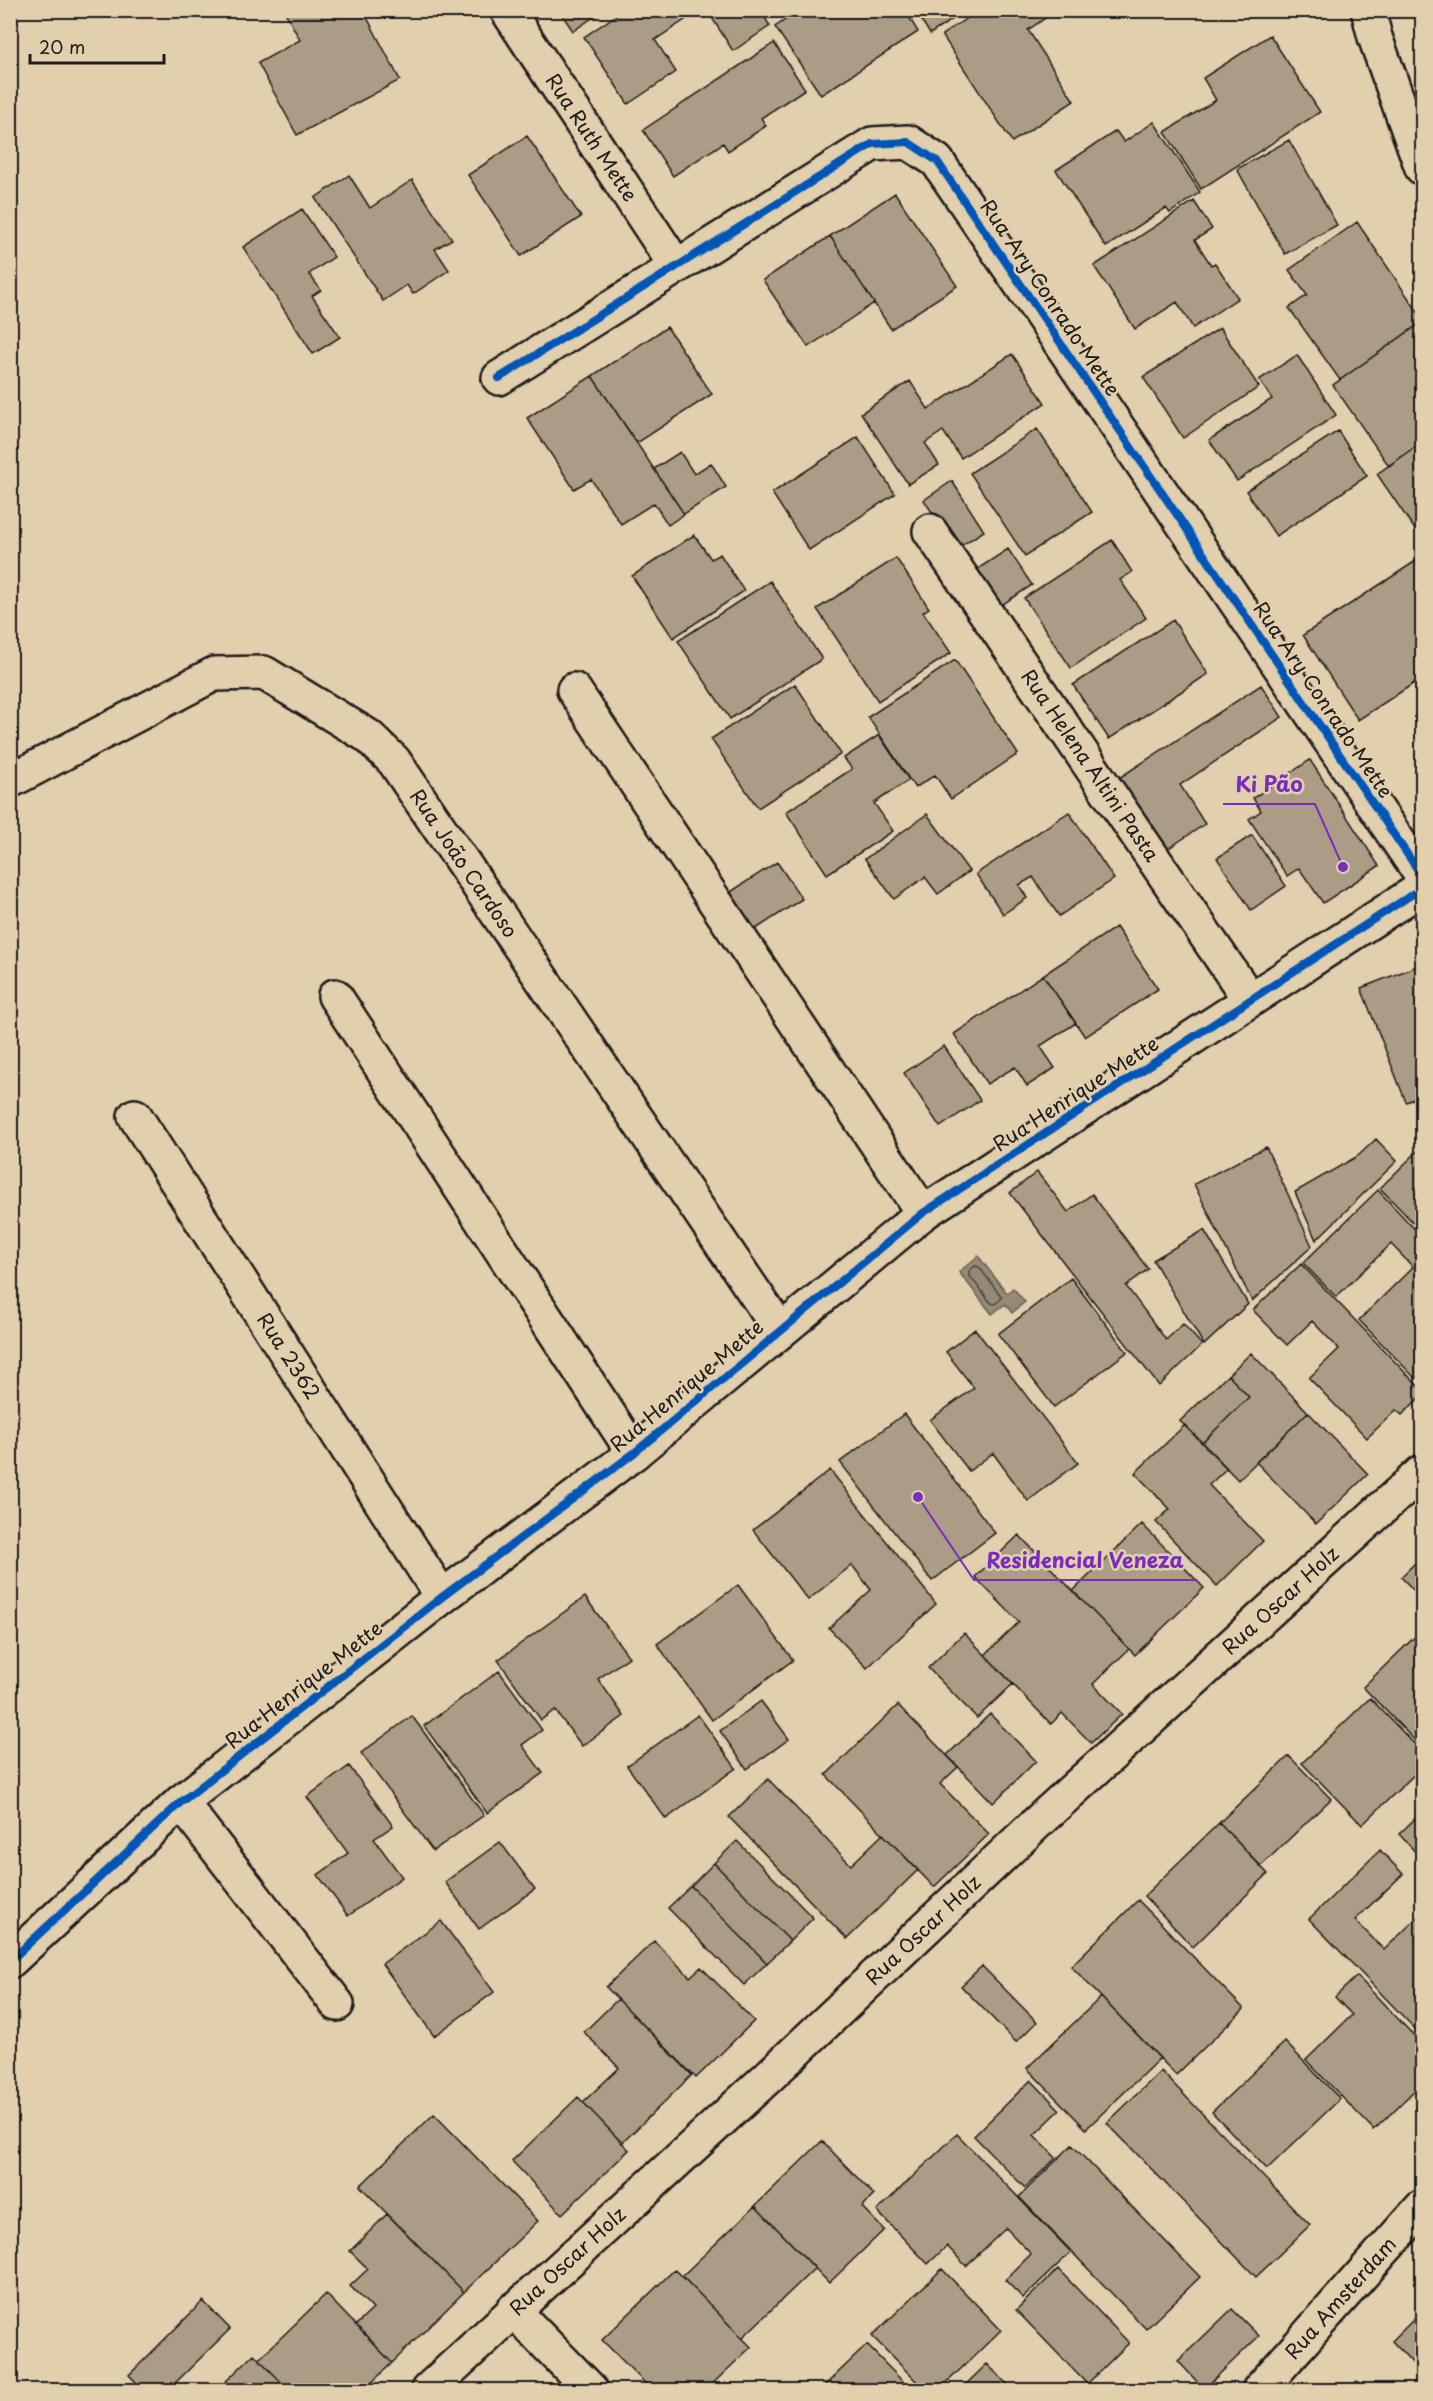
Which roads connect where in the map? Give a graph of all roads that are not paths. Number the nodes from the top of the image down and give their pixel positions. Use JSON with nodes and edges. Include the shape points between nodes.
{"nodes":[{"id":1,"x":507,"y":10,"type":"edge"},
{"id":2,"x":1368,"y":10,"type":"edge"},
{"id":3,"x":1422,"y":168,"type":"edge"},
{"id":4,"x":676,"y":267,"type":"junction"},
{"id":5,"x":499,"y":378,"type":"dead end"},
{"id":6,"x":930,"y":531,"type":"dead end"},
{"id":7,"x":574,"y":690,"type":"dead end"},
{"id":8,"x":10,"y":781,"type":"edge"},
{"id":9,"x":1422,"y":876,"type":"edge"},
{"id":10,"x":1422,"y":888,"type":"edge"},
{"id":11,"x":335,"y":996,"type":"dead end"},
{"id":12,"x":1250,"y":1000,"type":"junction"},
{"id":13,"x":135,"y":1116,"type":"dead end"},
{"id":14,"x":923,"y":1214,"type":"junction"},
{"id":15,"x":780,"y":1330,"type":"junction"},
{"id":16,"x":634,"y":1453,"type":"junction"},
{"id":17,"x":1422,"y":1472,"type":"edge"},
{"id":18,"x":442,"y":1597,"type":"junction"},
{"id":19,"x":181,"y":1802,"type":"junction"},
{"id":20,"x":10,"y":1961,"type":"edge"},
{"id":21,"x":337,"y":2004,"type":"dead end"},
{"id":22,"x":1422,"y":2207,"type":"edge"},
{"id":23,"x":513,"y":2310,"type":"junction"},
{"id":24,"x":428,"y":2391,"type":"edge"},
{"id":25,"x":591,"y":2391,"type":"edge"},
{"id":26,"x":1259,"y":2391,"type":"edge"}],
"edges":[{"from":1,"to":4,"type":"street","name":"Rua Ruth Mette"},
{"from":2,"to":3,"type":"street"},
{"from":4,"to":5,"type":"street","name":"Rua Ary Conrado Mette"},
{"from":4,"to":9,"type":"street","name":"Rua Ary Conrado Mette","via":[[872,144],[908,142],[937,161]]},
{"from":6,"to":12,"type":"street","name":"Rua Helena Altini Pasta"},
{"from":7,"to":14,"type":"street"},
{"from":8,"to":15,"type":"street","name":"Rua João Cardoso","via":[[214,674],[264,673],[368,736],[394,761]]},
{"from":10,"to":12,"type":"street","name":"Rua Henrique Mette"},
{"from":11,"to":16,"type":"street"},
{"from":12,"to":14,"type":"street","name":"Rua Henrique Mette"},
{"from":13,"to":18,"type":"street","name":"Rua 2362"},
{"from":14,"to":15,"type":"street","name":"Rua Henrique Mette"},
{"from":15,"to":16,"type":"street","name":"Rua Henrique Mette"},
{"from":16,"to":18,"type":"street","name":"Rua Henrique Mette"},
{"from":17,"to":23,"type":"street","name":"Rua Oscar Holz","via":[[1042,1818],[766,2079]]},
{"from":18,"to":19,"type":"street","name":"Rua Henrique Mette"},
{"from":19,"to":20,"type":"street","name":"Rua Henrique Mette"},
{"from":19,"to":21,"type":"street"},
{"from":22,"to":26,"type":"street","name":"Rua Amsterdam"},
{"from":23,"to":24,"type":"street","name":"Rua Oscar Holz"},
{"from":23,"to":25,"type":"street"}]}
